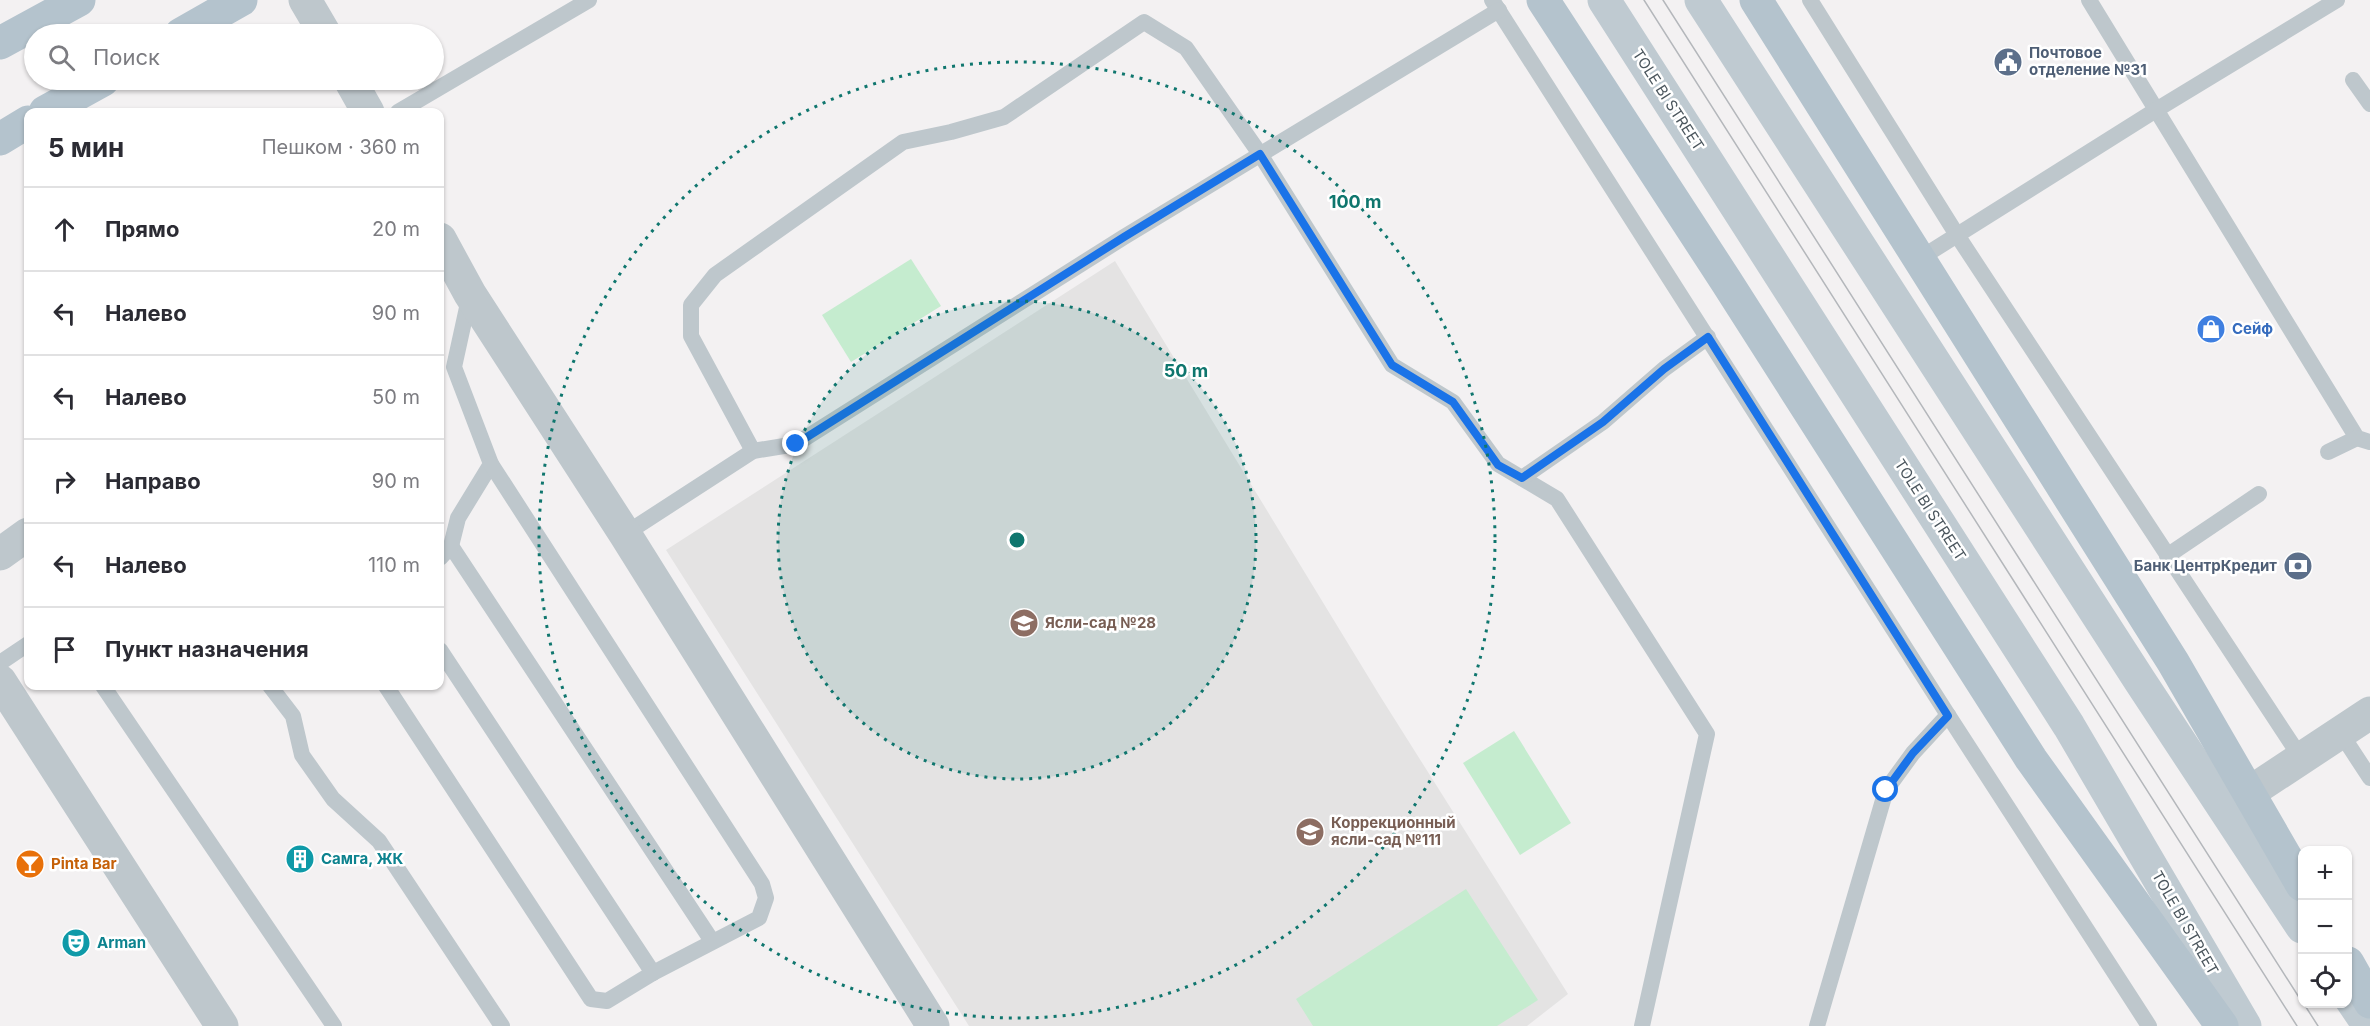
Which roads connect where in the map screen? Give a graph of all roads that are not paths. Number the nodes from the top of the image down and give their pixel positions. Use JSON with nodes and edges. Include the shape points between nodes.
{"nodes":[{"id":1,"x":80,"y":0,"type":"edge"},
{"id":2,"x":241,"y":0,"type":"edge"},
{"id":3,"x":305,"y":0,"type":"edge"},
{"id":4,"x":590,"y":0,"type":"edge"},
{"id":5,"x":1544,"y":0,"type":"edge"},
{"id":6,"x":1604,"y":0,"type":"edge"},
{"id":7,"x":1701,"y":0,"type":"edge"},
{"id":8,"x":1756,"y":0,"type":"edge"},
{"id":9,"x":1810,"y":0,"type":"edge"},
{"id":10,"x":2089,"y":0,"type":"edge"},
{"id":11,"x":2337,"y":0,"type":"edge"},
{"id":12,"x":1496,"y":5,"type":"edge"},
{"id":13,"x":35,"y":24,"type":"edge"},
{"id":14,"x":199,"y":24,"type":"edge"},
{"id":15,"x":319,"y":24,"type":"edge"},
{"id":16,"x":24,"y":30,"type":"edge"},
{"id":17,"x":0,"y":43,"type":"edge"},
{"id":18,"x":2352,"y":80,"type":"dead end"},
{"id":19,"x":444,"y":85,"type":"edge"},
{"id":20,"x":85,"y":90,"type":"edge"},
{"id":21,"x":356,"y":90,"type":"edge"},
{"id":22,"x":436,"y":90,"type":"edge"},
{"id":23,"x":2370,"y":104,"type":"edge"},
{"id":24,"x":52,"y":108,"type":"edge"},
{"id":25,"x":366,"y":108,"type":"edge"},
{"id":26,"x":405,"y":108,"type":"edge"},
{"id":27,"x":2156,"y":110,"type":"junction"},
{"id":28,"x":24,"y":124,"type":"edge"},
{"id":29,"x":0,"y":139,"type":"edge"},
{"id":30,"x":1260,"y":154,"type":"junction"},
{"id":31,"x":1957,"y":235,"type":"junction"},
{"id":32,"x":444,"y":246,"type":"edge"},
{"id":33,"x":1919,"y":259,"type":"junction"},
{"id":34,"x":470,"y":294,"type":"junction"},
{"id":35,"x":1708,"y":337,"type":"junction"},
{"id":36,"x":2363,"y":440,"type":"edge"},
{"id":37,"x":753,"y":452,"type":"junction"},
{"id":38,"x":2328,"y":452,"type":"dead end"},
{"id":39,"x":491,"y":464,"type":"junction"},
{"id":40,"x":1522,"y":478,"type":"junction"},
{"id":41,"x":2259,"y":494,"type":"dead end"},
{"id":42,"x":625,"y":534,"type":"junction"},
{"id":43,"x":24,"y":537,"type":"edge"},
{"id":44,"x":445,"y":552,"type":"edge"},
{"id":45,"x":0,"y":554,"type":"edge"},
{"id":46,"x":2167,"y":556,"type":"junction"},
{"id":47,"x":24,"y":647,"type":"edge"},
{"id":48,"x":444,"y":656,"type":"edge"},
{"id":49,"x":0,"y":663,"type":"edge"},
{"id":50,"x":0,"y":681,"type":"edge"},
{"id":51,"x":106,"y":690,"type":"edge"},
{"id":52,"x":273,"y":690,"type":"edge"},
{"id":53,"x":389,"y":690,"type":"edge"},
{"id":54,"x":2370,"y":713,"type":"edge"},
{"id":55,"x":1948,"y":716,"type":"junction"},
{"id":56,"x":2340,"y":732,"type":"junction"},
{"id":57,"x":2301,"y":758,"type":"junction"},
{"id":58,"x":2370,"y":778,"type":"edge"},
{"id":59,"x":2237,"y":801,"type":"junction"},
{"id":60,"x":2298,"y":880,"type":"edge"},
{"id":61,"x":2298,"y":919,"type":"edge"},
{"id":62,"x":712,"y":941,"type":"junction"},
{"id":63,"x":2352,"y":970,"type":"edge"},
{"id":64,"x":653,"y":973,"type":"junction"},
{"id":65,"x":2352,"y":1000,"type":"edge"},
{"id":66,"x":2370,"y":1002,"type":"edge"},
{"id":67,"x":222,"y":1026,"type":"edge"},
{"id":68,"x":334,"y":1026,"type":"edge"},
{"id":69,"x":502,"y":1026,"type":"edge"},
{"id":70,"x":933,"y":1026,"type":"edge"},
{"id":71,"x":1642,"y":1026,"type":"edge"},
{"id":72,"x":1817,"y":1026,"type":"edge"},
{"id":73,"x":2149,"y":1026,"type":"edge"},
{"id":74,"x":2222,"y":1026,"type":"edge"},
{"id":75,"x":2245,"y":1026,"type":"edge"},
{"id":76,"x":2368,"y":1026,"type":"edge"}],
"edges":[{"from":1,"to":13,"type":"main road"},
{"from":2,"to":14,"type":"main road"},
{"from":3,"to":15,"type":"street"},
{"from":4,"to":19,"type":"lane"},
{"from":5,"to":74,"type":"main road","via":[[2031,759]]},
{"from":6,"to":75,"type":"main road","name":"TOLE BI STREET","via":[[2069,726]]},
{"from":7,"to":59,"type":"main road","via":[[2140,681]]},
{"from":8,"to":33,"type":"main road"},
{"from":9,"to":31,"type":"lane"},
{"from":10,"to":27,"type":"lane"},
{"from":11,"to":27,"type":"lane"},
{"from":12,"to":30,"type":"lane"},
{"from":12,"to":35,"type":"lane"},
{"from":16,"to":17,"type":"main road"},
{"from":18,"to":23,"type":"lane"},
{"from":20,"to":24,"type":"main road"},
{"from":21,"to":25,"type":"street"},
{"from":22,"to":26,"type":"lane"},
{"from":27,"to":31,"type":"lane"},
{"from":27,"to":36,"type":"lane"},
{"from":28,"to":29,"type":"main road"},
{"from":30,"to":37,"type":"lane","via":[[796,444]]},
{"from":30,"to":37,"type":"lane","via":[[1186,48],[1144,22],[1004,117],[903,142],[715,275],[691,305],[690,336]]},
{"from":30,"to":40,"type":"lane","via":[[1392,365],[1453,402],[1498,465]]},
{"from":31,"to":33,"type":"lane"},
{"from":31,"to":46,"type":"lane"},
{"from":32,"to":34,"type":"street"},
{"from":33,"to":59,"type":"main road","via":[[2173,662]]},
{"from":34,"to":39,"type":"lane","via":[[454,367]]},
{"from":34,"to":42,"type":"street"},
{"from":35,"to":40,"type":"lane","via":[[1603,422]]},
{"from":35,"to":55,"type":"lane"},
{"from":36,"to":38,"type":"lane"},
{"from":37,"to":42,"type":"lane"},
{"from":39,"to":44,"type":"lane","via":[[458,518]]},
{"from":39,"to":62,"type":"lane","via":[[762,884],[766,898],[759,918]]},
{"from":40,"to":71,"type":"lane","via":[[1557,499],[1707,734]]},
{"from":41,"to":46,"type":"lane"},
{"from":42,"to":70,"type":"street"},
{"from":43,"to":45,"type":"street"},
{"from":44,"to":62,"type":"lane"},
{"from":46,"to":57,"type":"lane"},
{"from":47,"to":49,"type":"lane"},
{"from":48,"to":64,"type":"lane"},
{"from":50,"to":67,"type":"street"},
{"from":51,"to":68,"type":"lane"},
{"from":52,"to":69,"type":"lane","via":[[292,717],[302,755],[333,799],[379,841]]},
{"from":53,"to":64,"type":"lane","via":[[591,999],[607,1001]]},
{"from":54,"to":56,"type":"street"},
{"from":55,"to":72,"type":"lane","via":[[1913,753],[1886,790]]},
{"from":55,"to":73,"type":"lane"},
{"from":56,"to":57,"type":"street"},
{"from":56,"to":58,"type":"lane"},
{"from":57,"to":59,"type":"street"},
{"from":59,"to":60,"type":"main road"},
{"from":59,"to":61,"type":"main road"},
{"from":62,"to":64,"type":"lane"},
{"from":63,"to":66,"type":"main road"},
{"from":65,"to":76,"type":"main road"}]}
